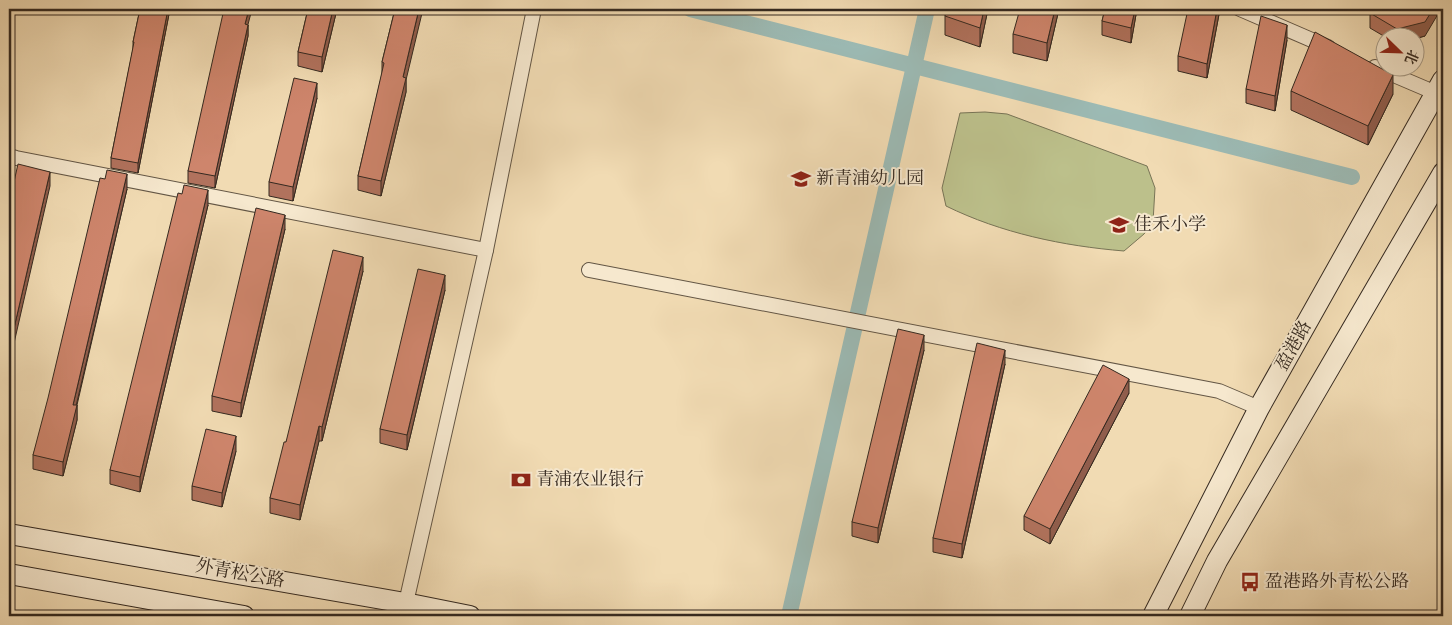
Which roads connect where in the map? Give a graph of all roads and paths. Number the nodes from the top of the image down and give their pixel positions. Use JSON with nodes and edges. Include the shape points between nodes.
{"nodes":[{"id":1,"x":534,"y":9,"type":"edge"},
{"id":2,"x":1240,"y":9,"type":"edge"},
{"id":3,"x":1338,"y":51,"type":"edge"},
{"id":4,"x":1365,"y":63,"type":"edge"},
{"id":5,"x":1441,"y":90,"type":"edge"},
{"id":6,"x":9,"y":156,"type":"edge"},
{"id":7,"x":1443,"y":173,"type":"edge"},
{"id":8,"x":486,"y":250,"type":"junction"},
{"id":9,"x":589,"y":270,"type":"dead end"},
{"id":10,"x":1259,"y":408,"type":"junction"},
{"id":11,"x":9,"y":534,"type":"edge"},
{"id":12,"x":9,"y":574,"type":"edge"},
{"id":13,"x":404,"y":610,"type":"edge"},
{"id":14,"x":244,"y":616,"type":"edge"},
{"id":15,"x":470,"y":616,"type":"edge"},
{"id":16,"x":1152,"y":616,"type":"edge"},
{"id":17,"x":1190,"y":616,"type":"edge"}],
"edges":[{"from":1,"to":8,"type":"street"},
{"from":2,"to":3,"type":"street"},
{"from":4,"to":5,"type":"street"},
{"from":5,"to":10,"type":"main road","name":"盈港路"},
{"from":6,"to":8,"type":"street"},
{"from":7,"to":17,"type":"main road","via":[[1217,561]]},
{"from":8,"to":13,"type":"street"},
{"from":9,"to":10,"type":"street","via":[[1219,391]]},
{"from":10,"to":16,"type":"main road","name":"盈港路"},
{"from":11,"to":13,"type":"main road","name":"外青松公路"},
{"from":12,"to":14,"type":"main road"},
{"from":13,"to":15,"type":"main road","name":"外青松公路"}]}
